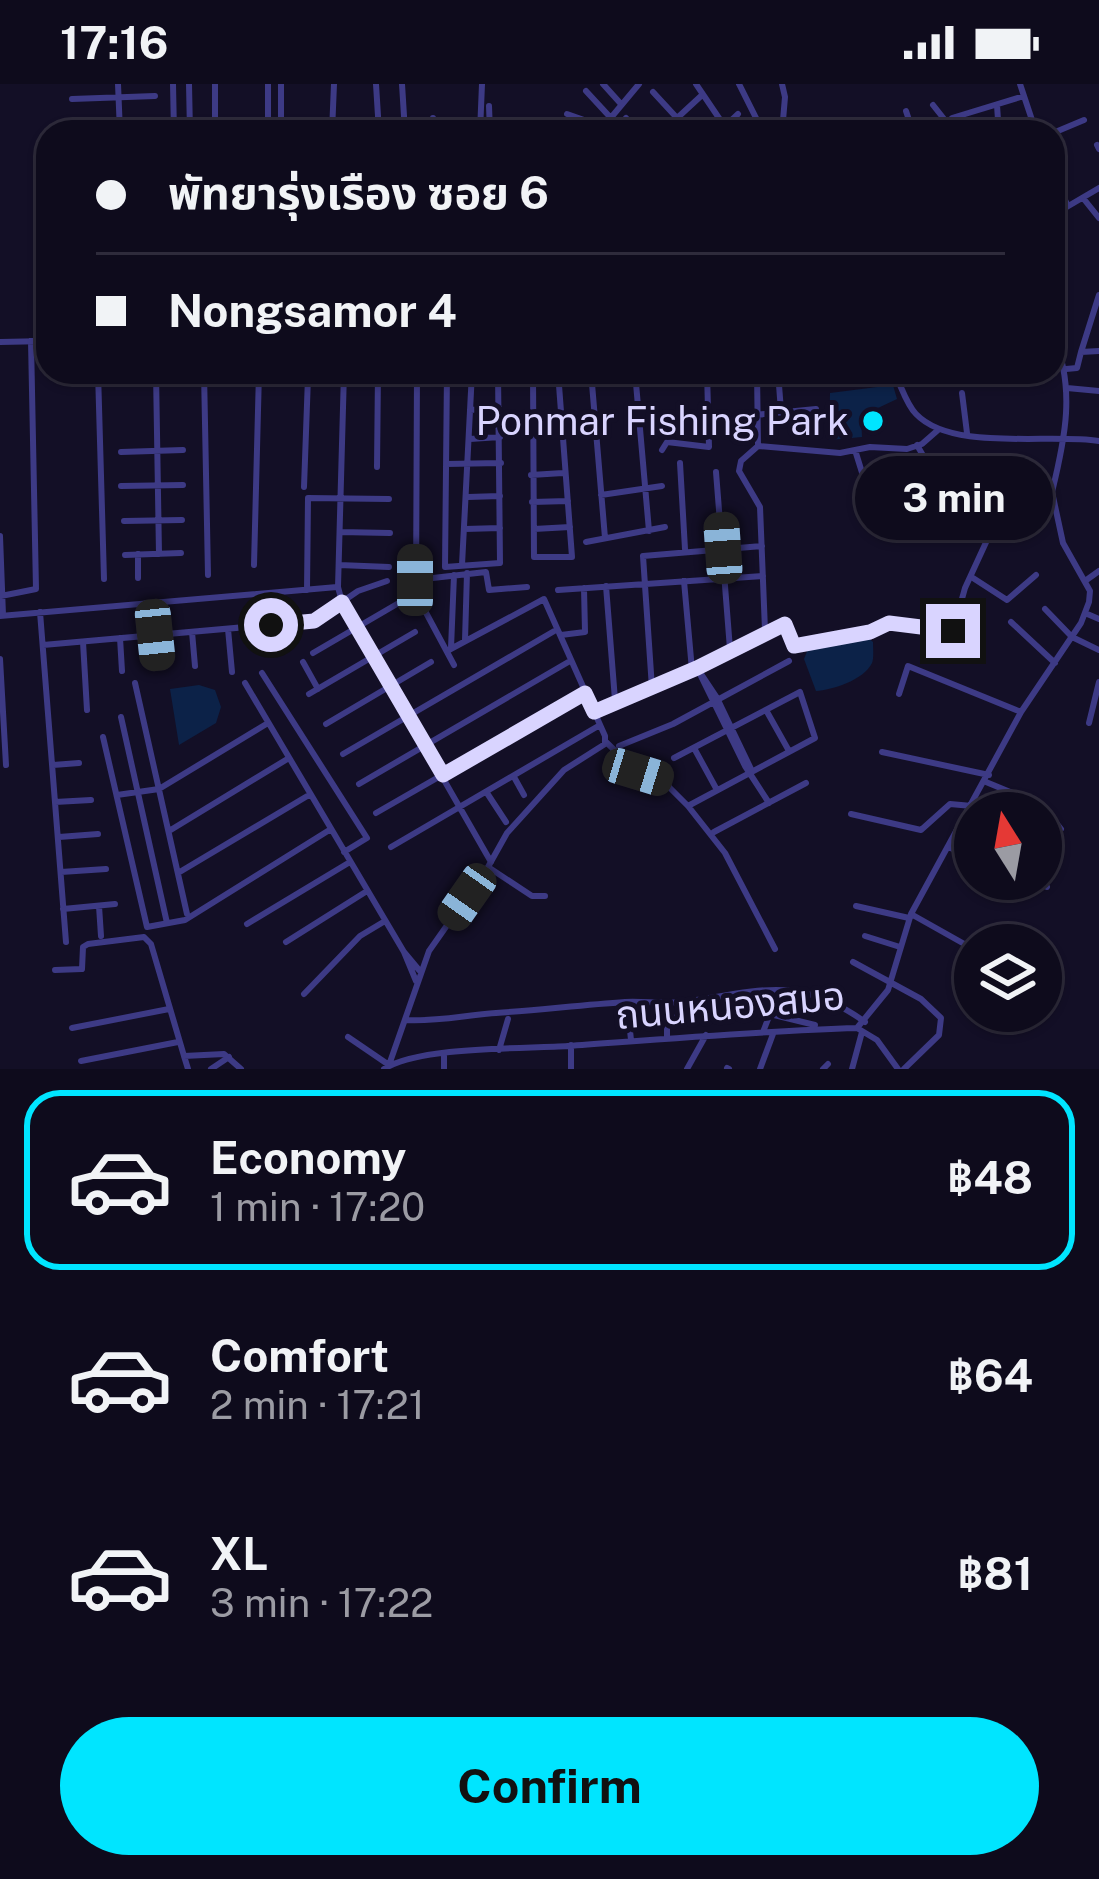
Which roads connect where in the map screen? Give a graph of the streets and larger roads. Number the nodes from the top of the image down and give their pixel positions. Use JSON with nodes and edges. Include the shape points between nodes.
{"nodes":[{"id":1,"x":118,"y":84,"type":"edge"},
{"id":2,"x":173,"y":84,"type":"edge"},
{"id":3,"x":189,"y":84,"type":"edge"},
{"id":4,"x":215,"y":84,"type":"edge"},
{"id":5,"x":268,"y":84,"type":"edge"},
{"id":6,"x":281,"y":84,"type":"edge"},
{"id":7,"x":334,"y":84,"type":"edge"},
{"id":8,"x":376,"y":84,"type":"edge"},
{"id":9,"x":402,"y":84,"type":"edge"},
{"id":10,"x":482,"y":84,"type":"edge"},
{"id":11,"x":603,"y":84,"type":"edge"},
{"id":12,"x":638,"y":84,"type":"edge"},
{"id":13,"x":696,"y":84,"type":"edge"},
{"id":14,"x":740,"y":84,"type":"edge"},
{"id":15,"x":782,"y":84,"type":"edge"},
{"id":16,"x":1020,"y":84,"type":"edge"},
{"id":17,"x":586,"y":91,"type":"dead end"},
{"id":18,"x":653,"y":92,"type":"dead end"},
{"id":19,"x":154,"y":96,"type":"dead end"},
{"id":20,"x":701,"y":96,"type":"junction"},
{"id":21,"x":1024,"y":96,"type":"junction"},
{"id":22,"x":118,"y":98,"type":"junction"},
{"id":23,"x":72,"y":99,"type":"dead end"},
{"id":24,"x":621,"y":104,"type":"junction"},
{"id":25,"x":933,"y":105,"type":"dead end"},
{"id":26,"x":997,"y":105,"type":"junction"},
{"id":27,"x":489,"y":106,"type":"dead end"},
{"id":28,"x":906,"y":111,"type":"dead end"},
{"id":29,"x":567,"y":114,"type":"dead end"},
{"id":30,"x":738,"y":114,"type":"dead end"},
{"id":31,"x":610,"y":117,"type":"junction"},
{"id":32,"x":677,"y":118,"type":"joint"},
{"id":33,"x":952,"y":118,"type":"dead end"},
{"id":34,"x":119,"y":120,"type":"edge"},
{"id":35,"x":174,"y":120,"type":"edge"},
{"id":36,"x":190,"y":120,"type":"edge"},
{"id":37,"x":215,"y":120,"type":"edge"},
{"id":38,"x":268,"y":120,"type":"edge"},
{"id":39,"x":281,"y":120,"type":"edge"},
{"id":40,"x":332,"y":120,"type":"edge"},
{"id":41,"x":378,"y":120,"type":"edge"},
{"id":42,"x":404,"y":120,"type":"edge"},
{"id":43,"x":480,"y":120,"type":"edge"},
{"id":44,"x":490,"y":120,"type":"edge"},
{"id":45,"x":584,"y":120,"type":"edge"},
{"id":46,"x":608,"y":120,"type":"edge"},
{"id":47,"x":716,"y":120,"type":"edge"},
{"id":48,"x":732,"y":120,"type":"edge"},
{"id":49,"x":758,"y":120,"type":"edge"},
{"id":50,"x":783,"y":120,"type":"edge"},
{"id":51,"x":909,"y":120,"type":"edge"},
{"id":52,"x":945,"y":120,"type":"edge"},
{"id":53,"x":998,"y":120,"type":"edge"},
{"id":54,"x":1032,"y":120,"type":"edge"},
{"id":55,"x":1084,"y":120,"type":"dead end"},
{"id":56,"x":1065,"y":128,"type":"edge"},
{"id":57,"x":1099,"y":188,"type":"edge"},
{"id":58,"x":1083,"y":198,"type":"junction"},
{"id":59,"x":1065,"y":201,"type":"edge"},
{"id":60,"x":1068,"y":207,"type":"junction"},
{"id":61,"x":1065,"y":209,"type":"edge"},
{"id":62,"x":1099,"y":218,"type":"edge"},
{"id":63,"x":1099,"y":295,"type":"edge"},
{"id":64,"x":31,"y":341,"type":"junction"},
{"id":65,"x":36,"y":341,"type":"edge"},
{"id":66,"x":0,"y":342,"type":"edge"},
{"id":67,"x":1081,"y":352,"type":"junction"},
{"id":68,"x":1099,"y":352,"type":"edge"},
{"id":69,"x":1066,"y":369,"type":"joint"},
{"id":70,"x":98,"y":384,"type":"edge"},
{"id":71,"x":156,"y":384,"type":"edge"},
{"id":72,"x":204,"y":384,"type":"edge"},
{"id":73,"x":260,"y":384,"type":"edge"},
{"id":74,"x":308,"y":384,"type":"edge"},
{"id":75,"x":344,"y":384,"type":"edge"},
{"id":76,"x":378,"y":384,"type":"edge"},
{"id":77,"x":417,"y":384,"type":"edge"},
{"id":78,"x":447,"y":384,"type":"edge"},
{"id":79,"x":471,"y":384,"type":"edge"},
{"id":80,"x":499,"y":384,"type":"edge"},
{"id":81,"x":533,"y":384,"type":"edge"},
{"id":82,"x":559,"y":384,"type":"edge"},
{"id":83,"x":592,"y":384,"type":"edge"},
{"id":84,"x":636,"y":384,"type":"edge"},
{"id":85,"x":707,"y":384,"type":"edge"},
{"id":86,"x":756,"y":384,"type":"edge"},
{"id":87,"x":900,"y":384,"type":"edge"},
{"id":88,"x":779,"y":385,"type":"dead end"},
{"id":89,"x":1066,"y":388,"type":"junction"},
{"id":90,"x":1099,"y":391,"type":"edge"},
{"id":91,"x":962,"y":393,"type":"dead end"},
{"id":92,"x":500,"y":409,"type":"junction"},
{"id":93,"x":816,"y":409,"type":"dead end"},
{"id":94,"x":470,"y":410,"type":"junction"},
{"id":95,"x":781,"y":412,"type":"junction"},
{"id":96,"x":755,"y":415,"type":"junction"},
{"id":97,"x":938,"y":430,"type":"junction"},
{"id":98,"x":967,"y":434,"type":"junction"},
{"id":99,"x":1066,"y":436,"type":"junction"},
{"id":100,"x":500,"y":437,"type":"junction"},
{"id":101,"x":470,"y":440,"type":"junction"},
{"id":102,"x":1099,"y":441,"type":"edge"},
{"id":103,"x":917,"y":445,"type":"junction"},
{"id":104,"x":758,"y":446,"type":"junction"},
{"id":105,"x":183,"y":450,"type":"dead end"},
{"id":106,"x":662,"y":450,"type":"dead end"},
{"id":107,"x":855,"y":450,"type":"junction"},
{"id":108,"x":158,"y":451,"type":"junction"},
{"id":109,"x":121,"y":452,"type":"dead end"},
{"id":110,"x":501,"y":463,"type":"junction"},
{"id":111,"x":680,"y":463,"type":"dead end"},
{"id":112,"x":446,"y":464,"type":"junction"},
{"id":113,"x":468,"y":464,"type":"junction"},
{"id":114,"x":377,"y":467,"type":"dead end"},
{"id":115,"x":716,"y":472,"type":"dead end"},
{"id":116,"x":565,"y":473,"type":"junction"},
{"id":117,"x":531,"y":475,"type":"junction"},
{"id":118,"x":183,"y":484,"type":"dead end"},
{"id":119,"x":158,"y":485,"type":"junction"},
{"id":120,"x":121,"y":486,"type":"dead end"},
{"id":121,"x":662,"y":486,"type":"dead end"},
{"id":122,"x":304,"y":487,"type":"dead end"},
{"id":123,"x":644,"y":488,"type":"junction"},
{"id":124,"x":1052,"y":492,"type":"junction"},
{"id":125,"x":601,"y":495,"type":"junction"},
{"id":126,"x":869,"y":495,"type":"dead end"},
{"id":127,"x":500,"y":496,"type":"junction"},
{"id":128,"x":466,"y":497,"type":"junction"},
{"id":129,"x":340,"y":499,"type":"junction"},
{"id":130,"x":389,"y":499,"type":"dead end"},
{"id":131,"x":568,"y":501,"type":"junction"},
{"id":132,"x":532,"y":502,"type":"junction"},
{"id":133,"x":159,"y":520,"type":"junction"},
{"id":134,"x":182,"y":520,"type":"dead end"},
{"id":135,"x":124,"y":521,"type":"dead end"},
{"id":136,"x":570,"y":527,"type":"junction"},
{"id":137,"x":665,"y":527,"type":"dead end"},
{"id":138,"x":500,"y":528,"type":"junction"},
{"id":139,"x":465,"y":529,"type":"junction"},
{"id":140,"x":533,"y":529,"type":"junction"},
{"id":141,"x":649,"y":530,"type":"junction"},
{"id":142,"x":938,"y":530,"type":"dead end"},
{"id":143,"x":340,"y":532,"type":"junction"},
{"id":144,"x":390,"y":533,"type":"dead end"},
{"id":145,"x":0,"y":536,"type":"edge"},
{"id":146,"x":604,"y":538,"type":"junction"},
{"id":147,"x":586,"y":542,"type":"dead end"},
{"id":148,"x":762,"y":546,"type":"junction"},
{"id":149,"x":723,"y":548,"type":"junction"},
{"id":150,"x":685,"y":550,"type":"junction"},
{"id":151,"x":137,"y":554,"type":"junction"},
{"id":152,"x":160,"y":554,"type":"junction"},
{"id":153,"x":181,"y":554,"type":"dead end"},
{"id":154,"x":124,"y":555,"type":"dead end"},
{"id":155,"x":254,"y":565,"type":"dead end"},
{"id":156,"x":339,"y":566,"type":"junction"},
{"id":157,"x":389,"y":567,"type":"dead end"},
{"id":158,"x":465,"y":569,"type":"junction"},
{"id":159,"x":1099,"y":571,"type":"edge"},
{"id":160,"x":208,"y":575,"type":"dead end"},
{"id":161,"x":454,"y":575,"type":"junction"},
{"id":162,"x":1036,"y":575,"type":"dead end"},
{"id":163,"x":764,"y":576,"type":"junction"},
{"id":164,"x":971,"y":577,"type":"junction"},
{"id":165,"x":138,"y":578,"type":"dead end"},
{"id":166,"x":104,"y":579,"type":"dead end"},
{"id":167,"x":724,"y":579,"type":"junction"},
{"id":168,"x":415,"y":580,"type":"junction"},
{"id":169,"x":387,"y":581,"type":"dead end"},
{"id":170,"x":684,"y":581,"type":"junction"},
{"id":171,"x":1085,"y":581,"type":"junction"},
{"id":172,"x":644,"y":584,"type":"junction"},
{"id":173,"x":606,"y":586,"type":"junction"},
{"id":174,"x":338,"y":587,"type":"junction"},
{"id":175,"x":527,"y":587,"type":"dead end"},
{"id":176,"x":584,"y":588,"type":"junction"},
{"id":177,"x":307,"y":590,"type":"junction"},
{"id":178,"x":558,"y":590,"type":"dead end"},
{"id":179,"x":2,"y":596,"type":"edge"},
{"id":180,"x":342,"y":602,"type":"junction"},
{"id":181,"x":153,"y":603,"type":"junction"},
{"id":182,"x":397,"y":604,"type":"dead end"},
{"id":183,"x":1045,"y":609,"type":"dead end"},
{"id":184,"x":40,"y":612,"type":"junction"},
{"id":185,"x":1085,"y":613,"type":"junction"},
{"id":186,"x":1,"y":616,"type":"edge"},
{"id":187,"x":1099,"y":619,"type":"edge"},
{"id":188,"x":1012,"y":622,"type":"dead end"},
{"id":189,"x":356,"y":627,"type":"junction"},
{"id":190,"x":228,"y":629,"type":"junction"},
{"id":191,"x":766,"y":631,"type":"junction"},
{"id":192,"x":192,"y":632,"type":"junction"},
{"id":193,"x":415,"y":632,"type":"dead end"},
{"id":194,"x":558,"y":632,"type":"junction"},
{"id":195,"x":155,"y":635,"type":"junction"},
{"id":196,"x":1072,"y":637,"type":"junction"},
{"id":197,"x":120,"y":638,"type":"junction"},
{"id":198,"x":465,"y":640,"type":"junction"},
{"id":199,"x":82,"y":641,"type":"junction"},
{"id":200,"x":43,"y":645,"type":"junction"},
{"id":201,"x":449,"y":649,"type":"junction"},
{"id":202,"x":730,"y":649,"type":"junction"},
{"id":203,"x":1099,"y":650,"type":"edge"},
{"id":204,"x":313,"y":653,"type":"dead end"},
{"id":205,"x":374,"y":656,"type":"junction"},
{"id":206,"x":0,"y":659,"type":"edge"},
{"id":207,"x":570,"y":661,"type":"junction"},
{"id":208,"x":789,"y":661,"type":"dead end"},
{"id":209,"x":303,"y":662,"type":"dead end"},
{"id":210,"x":431,"y":662,"type":"dead end"},
{"id":211,"x":1054,"y":663,"type":"junction"},
{"id":212,"x":454,"y":665,"type":"dead end"},
{"id":213,"x":158,"y":666,"type":"dead end"},
{"id":214,"x":195,"y":666,"type":"dead end"},
{"id":215,"x":695,"y":669,"type":"junction"},
{"id":216,"x":122,"y":671,"type":"dead end"},
{"id":217,"x":232,"y":672,"type":"dead end"},
{"id":218,"x":262,"y":673,"type":"dead end"},
{"id":219,"x":1099,"y":682,"type":"edge"},
{"id":220,"x":135,"y":683,"type":"dead end"},
{"id":221,"x":245,"y":683,"type":"dead end"},
{"id":222,"x":1,"y":686,"type":"edge"},
{"id":223,"x":391,"y":686,"type":"junction"},
{"id":224,"x":652,"y":688,"type":"junction"},
{"id":225,"x":585,"y":693,"type":"junction"},
{"id":226,"x":899,"y":694,"type":"dead end"},
{"id":227,"x":615,"y":700,"type":"junction"},
{"id":228,"x":714,"y":700,"type":"junction"},
{"id":229,"x":1096,"y":706,"type":"edge"},
{"id":230,"x":87,"y":710,"type":"dead end"},
{"id":231,"x":766,"y":710,"type":"junction"},
{"id":232,"x":594,"y":712,"type":"junction"},
{"id":233,"x":1021,"y":712,"type":"junction"},
{"id":234,"x":408,"y":715,"type":"junction"},
{"id":235,"x":2,"y":717,"type":"edge"},
{"id":236,"x":122,"y":717,"type":"dead end"},
{"id":237,"x":268,"y":723,"type":"junction"},
{"id":238,"x":1089,"y":723,"type":"dead end"},
{"id":239,"x":326,"y":724,"type":"dead end"},
{"id":240,"x":600,"y":725,"type":"junction"},
{"id":241,"x":729,"y":728,"type":"junction"},
{"id":242,"x":103,"y":737,"type":"dead end"},
{"id":243,"x":605,"y":740,"type":"junction"},
{"id":244,"x":425,"y":745,"type":"junction"},
{"id":245,"x":619,"y":746,"type":"dead end"},
{"id":246,"x":694,"y":748,"type":"junction"},
{"id":247,"x":789,"y":751,"type":"junction"},
{"id":248,"x":3,"y":752,"type":"edge"},
{"id":249,"x":882,"y":752,"type":"dead end"},
{"id":250,"x":343,"y":754,"type":"dead end"},
{"id":251,"x":289,"y":758,"type":"junction"},
{"id":252,"x":674,"y":758,"type":"dead end"},
{"id":253,"x":79,"y":763,"type":"dead end"},
{"id":254,"x":6,"y":765,"type":"dead end"},
{"id":255,"x":52,"y":765,"type":"junction"},
{"id":256,"x":751,"y":771,"type":"junction"},
{"id":257,"x":443,"y":775,"type":"junction"},
{"id":258,"x":514,"y":777,"type":"junction"},
{"id":259,"x":987,"y":779,"type":"junction"},
{"id":260,"x":806,"y":782,"type":"dead end"},
{"id":261,"x":359,"y":784,"type":"dead end"},
{"id":262,"x":159,"y":788,"type":"junction"},
{"id":263,"x":138,"y":790,"type":"junction"},
{"id":264,"x":717,"y":790,"type":"junction"},
{"id":265,"x":980,"y":792,"type":"edge"},
{"id":266,"x":1014,"y":792,"type":"edge"},
{"id":267,"x":487,"y":793,"type":"junction"},
{"id":268,"x":310,"y":794,"type":"junction"},
{"id":269,"x":117,"y":795,"type":"junction"},
{"id":270,"x":524,"y":795,"type":"dead end"},
{"id":271,"x":91,"y":800,"type":"dead end"},
{"id":272,"x":55,"y":802,"type":"junction"},
{"id":273,"x":769,"y":802,"type":"junction"},
{"id":274,"x":954,"y":804,"type":"edge"},
{"id":275,"x":688,"y":806,"type":"junction"},
{"id":276,"x":462,"y":808,"type":"junction"},
{"id":277,"x":376,"y":813,"type":"dead end"},
{"id":278,"x":850,"y":814,"type":"dead end"},
{"id":279,"x":506,"y":822,"type":"dead end"},
{"id":280,"x":331,"y":829,"type":"junction"},
{"id":281,"x":169,"y":831,"type":"junction"},
{"id":282,"x":714,"y":832,"type":"dead end"},
{"id":283,"x":98,"y":834,"type":"dead end"},
{"id":284,"x":58,"y":837,"type":"junction"},
{"id":285,"x":954,"y":837,"type":"edge"},
{"id":286,"x":391,"y":847,"type":"dead end"},
{"id":287,"x":948,"y":847,"type":"junction"},
{"id":288,"x":954,"y":849,"type":"edge"},
{"id":289,"x":344,"y":852,"type":"junction"},
{"id":290,"x":350,"y":862,"type":"junction"},
{"id":291,"x":490,"y":864,"type":"junction"},
{"id":292,"x":106,"y":869,"type":"dead end"},
{"id":293,"x":61,"y":872,"type":"junction"},
{"id":294,"x":178,"y":873,"type":"junction"},
{"id":295,"x":368,"y":891,"type":"junction"},
{"id":296,"x":544,"y":896,"type":"dead end"},
{"id":297,"x":116,"y":904,"type":"dead end"},
{"id":298,"x":100,"y":906,"type":"junction"},
{"id":299,"x":856,"y":906,"type":"dead end"},
{"id":300,"x":63,"y":909,"type":"junction"},
{"id":301,"x":187,"y":915,"type":"junction"},
{"id":302,"x":910,"y":916,"type":"junction"},
{"id":303,"x":385,"y":921,"type":"junction"},
{"id":304,"x":167,"y":923,"type":"junction"},
{"id":305,"x":247,"y":924,"type":"dead end"},
{"id":306,"x":101,"y":936,"type":"dead end"},
{"id":307,"x":865,"y":936,"type":"dead end"},
{"id":308,"x":954,"y":939,"type":"edge"},
{"id":309,"x":286,"y":941,"type":"dead end"},
{"id":310,"x":66,"y":942,"type":"dead end"},
{"id":311,"x":900,"y":947,"type":"junction"},
{"id":312,"x":775,"y":949,"type":"dead end"},
{"id":313,"x":404,"y":952,"type":"junction"},
{"id":314,"x":853,"y":962,"type":"dead end"},
{"id":315,"x":56,"y":970,"type":"dead end"},
{"id":316,"x":420,"y":971,"type":"junction"},
{"id":317,"x":416,"y":981,"type":"junction"},
{"id":318,"x":891,"y":982,"type":"junction"},
{"id":319,"x":304,"y":994,"type":"dead end"},
{"id":320,"x":739,"y":1006,"type":"dead end"},
{"id":321,"x":169,"y":1009,"type":"junction"},
{"id":322,"x":508,"y":1018,"type":"dead end"},
{"id":323,"x":405,"y":1020,"type":"junction"},
{"id":324,"x":629,"y":1021,"type":"dead end"},
{"id":325,"x":865,"y":1022,"type":"junction"},
{"id":326,"x":815,"y":1025,"type":"dead end"},
{"id":327,"x":72,"y":1028,"type":"dead end"},
{"id":328,"x":859,"y":1030,"type":"junction"},
{"id":329,"x":763,"y":1032,"type":"junction"},
{"id":330,"x":776,"y":1032,"type":"junction"},
{"id":331,"x":706,"y":1035,"type":"junction"},
{"id":332,"x":348,"y":1037,"type":"dead end"},
{"id":333,"x":667,"y":1037,"type":"junction"},
{"id":334,"x":632,"y":1040,"type":"junction"},
{"id":335,"x":179,"y":1042,"type":"junction"},
{"id":336,"x":571,"y":1046,"type":"junction"},
{"id":337,"x":499,"y":1050,"type":"junction"},
{"id":338,"x":444,"y":1054,"type":"junction"},
{"id":339,"x":184,"y":1056,"type":"junction"},
{"id":340,"x":426,"y":1056,"type":"junction"},
{"id":341,"x":229,"y":1058,"type":"junction"},
{"id":342,"x":81,"y":1061,"type":"dead end"},
{"id":343,"x":387,"y":1067,"type":"edge"},
{"id":344,"x":188,"y":1069,"type":"edge"},
{"id":345,"x":212,"y":1069,"type":"edge"},
{"id":346,"x":241,"y":1069,"type":"edge"},
{"id":347,"x":425,"y":1069,"type":"edge"},
{"id":348,"x":444,"y":1069,"type":"edge"},
{"id":349,"x":571,"y":1069,"type":"edge"},
{"id":350,"x":687,"y":1069,"type":"edge"},
{"id":351,"x":760,"y":1069,"type":"edge"},
{"id":352,"x":852,"y":1069,"type":"edge"},
{"id":353,"x":901,"y":1069,"type":"edge"}],
"edges":[{"from":1,"to":22,"type":"street"},
{"from":2,"to":35,"type":"street"},
{"from":3,"to":36,"type":"street"},
{"from":4,"to":37,"type":"street"},
{"from":5,"to":38,"type":"street"},
{"from":6,"to":39,"type":"street"},
{"from":7,"to":40,"type":"street"},
{"from":8,"to":41,"type":"street"},
{"from":9,"to":42,"type":"street"},
{"from":10,"to":43,"type":"street"},
{"from":11,"to":24,"type":"street"},
{"from":12,"to":24,"type":"street"},
{"from":13,"to":20,"type":"street"},
{"from":14,"to":49,"type":"street"},
{"from":15,"to":50,"type":"street"},
{"from":16,"to":21,"type":"street"},
{"from":17,"to":31,"type":"street"},
{"from":18,"to":32,"type":"street"},
{"from":19,"to":22,"type":"street"},
{"from":20,"to":32,"type":"street"},
{"from":20,"to":47,"type":"street"},
{"from":21,"to":26,"type":"street"},
{"from":21,"to":54,"type":"street"},
{"from":22,"to":23,"type":"street"},
{"from":22,"to":34,"type":"street"},
{"from":24,"to":31,"type":"street"},
{"from":25,"to":52,"type":"street"},
{"from":26,"to":33,"type":"street"},
{"from":26,"to":53,"type":"street"},
{"from":27,"to":44,"type":"street"},
{"from":28,"to":51,"type":"street"},
{"from":29,"to":45,"type":"street"},
{"from":30,"to":48,"type":"street"},
{"from":31,"to":46,"type":"street"},
{"from":55,"to":56,"type":"street"},
{"from":57,"to":58,"type":"street"},
{"from":58,"to":60,"type":"street"},
{"from":58,"to":62,"type":"street"},
{"from":59,"to":60,"type":"street"},
{"from":60,"to":61,"type":"street"},
{"from":63,"to":67,"type":"street"},
{"from":64,"to":65,"type":"street"},
{"from":64,"to":66,"type":"street"},
{"from":64,"to":179,"type":"street","via":[[36,589]]},
{"from":67,"to":68,"type":"street"},
{"from":67,"to":69,"type":"street","via":[[1077,368]]},
{"from":69,"to":89,"type":"street","name":"ถนนหนองสมอ"},
{"from":70,"to":166,"type":"street"},
{"from":71,"to":108,"type":"street"},
{"from":72,"to":160,"type":"street"},
{"from":73,"to":155,"type":"street"},
{"from":74,"to":122,"type":"street"},
{"from":75,"to":129,"type":"street"},
{"from":76,"to":114,"type":"street"},
{"from":77,"to":168,"type":"street"},
{"from":78,"to":112,"type":"street"},
{"from":79,"to":94,"type":"street"},
{"from":80,"to":92,"type":"street"},
{"from":81,"to":117,"type":"street"},
{"from":82,"to":116,"type":"street"},
{"from":83,"to":125,"type":"street"},
{"from":84,"to":123,"type":"street"},
{"from":85,"to":106,"type":"street","via":[[709,446],[670,442]]},
{"from":86,"to":96,"type":"street"},
{"from":87,"to":97,"type":"street","via":[[912,410]]},
{"from":88,"to":95,"type":"street"},
{"from":89,"to":90,"type":"street"},
{"from":89,"to":99,"type":"street","name":"ถนนหนองสมอ"},
{"from":91,"to":98,"type":"street"},
{"from":92,"to":94,"type":"street"},
{"from":92,"to":100,"type":"street"},
{"from":93,"to":95,"type":"street"},
{"from":94,"to":101,"type":"street"},
{"from":95,"to":96,"type":"street"},
{"from":96,"to":104,"type":"street"},
{"from":97,"to":98,"type":"street"},
{"from":97,"to":103,"type":"street"},
{"from":98,"to":99,"type":"street"},
{"from":99,"to":102,"type":"street"},
{"from":99,"to":124,"type":"street","name":"ถนนหนองสมอ"},
{"from":100,"to":101,"type":"street"},
{"from":100,"to":110,"type":"street"},
{"from":101,"to":113,"type":"street"},
{"from":103,"to":107,"type":"street"},
{"from":103,"to":142,"type":"street","via":[[933,472]]},
{"from":104,"to":107,"type":"street"},
{"from":104,"to":148,"type":"street","via":[[739,471],[760,507]]},
{"from":105,"to":108,"type":"street"},
{"from":107,"to":126,"type":"street"},
{"from":108,"to":109,"type":"street"},
{"from":108,"to":119,"type":"street"},
{"from":110,"to":113,"type":"street"},
{"from":110,"to":127,"type":"street"},
{"from":111,"to":150,"type":"street"},
{"from":112,"to":113,"type":"street"},
{"from":112,"to":158,"type":"street","via":[[446,567]]},
{"from":113,"to":128,"type":"street"},
{"from":115,"to":149,"type":"street"},
{"from":116,"to":117,"type":"street"},
{"from":116,"to":131,"type":"street"},
{"from":117,"to":132,"type":"street"},
{"from":118,"to":119,"type":"street"},
{"from":119,"to":120,"type":"street"},
{"from":119,"to":133,"type":"street"},
{"from":121,"to":123,"type":"street"},
{"from":123,"to":125,"type":"street"},
{"from":123,"to":141,"type":"street"},
{"from":124,"to":164,"type":"street","via":[[988,538]]},
{"from":124,"to":171,"type":"street","name":"ถนนหนองสมอ","via":[[1063,543]]},
{"from":125,"to":146,"type":"street"},
{"from":127,"to":128,"type":"street"},
{"from":127,"to":138,"type":"street"},
{"from":128,"to":139,"type":"street"},
{"from":129,"to":130,"type":"street"},
{"from":129,"to":143,"type":"street"},
{"from":129,"to":177,"type":"street","via":[[308,498]]},
{"from":131,"to":132,"type":"street"},
{"from":131,"to":136,"type":"street"},
{"from":132,"to":140,"type":"street"},
{"from":133,"to":134,"type":"street"},
{"from":133,"to":135,"type":"street"},
{"from":133,"to":152,"type":"street"},
{"from":136,"to":140,"type":"street"},
{"from":136,"to":140,"type":"street","via":[[572,557],[535,556]]},
{"from":137,"to":141,"type":"street"},
{"from":138,"to":139,"type":"street"},
{"from":138,"to":158,"type":"street","via":[[500,563]]},
{"from":139,"to":158,"type":"street"},
{"from":141,"to":146,"type":"street"},
{"from":143,"to":144,"type":"street"},
{"from":143,"to":156,"type":"street"},
{"from":145,"to":179,"type":"street"},
{"from":146,"to":147,"type":"street"},
{"from":148,"to":149,"type":"street"},
{"from":148,"to":163,"type":"street"},
{"from":149,"to":150,"type":"street"},
{"from":149,"to":167,"type":"street"},
{"from":150,"to":172,"type":"street","via":[[644,556]]},
{"from":151,"to":152,"type":"street"},
{"from":151,"to":154,"type":"street"},
{"from":151,"to":165,"type":"street"},
{"from":152,"to":153,"type":"street"},
{"from":156,"to":157,"type":"street"},
{"from":156,"to":174,"type":"street"},
{"from":158,"to":161,"type":"street"},
{"from":158,"to":175,"type":"street","via":[[486,572],[489,590]]},
{"from":158,"to":198,"type":"street"},
{"from":159,"to":171,"type":"street"},
{"from":161,"to":168,"type":"street"},
{"from":161,"to":201,"type":"street"},
{"from":162,"to":164,"type":"street","via":[[1007,600]]},
{"from":163,"to":167,"type":"street"},
{"from":163,"to":191,"type":"street"},
{"from":164,"to":191,"type":"street","via":[[947,633],[889,623],[794,646],[785,624]]},
{"from":167,"to":170,"type":"street"},
{"from":167,"to":202,"type":"street"},
{"from":168,"to":201,"type":"street"},
{"from":169,"to":180,"type":"street"},
{"from":170,"to":172,"type":"street"},
{"from":170,"to":215,"type":"street"},
{"from":171,"to":185,"type":"street","name":"ถนนหนองสมอ"},
{"from":172,"to":173,"type":"street"},
{"from":172,"to":224,"type":"street"},
{"from":173,"to":176,"type":"street"},
{"from":173,"to":227,"type":"street"},
{"from":174,"to":177,"type":"street"},
{"from":174,"to":180,"type":"street"},
{"from":176,"to":178,"type":"street"},
{"from":176,"to":194,"type":"street","via":[[585,632]]},
{"from":177,"to":181,"type":"street"},
{"from":179,"to":186,"type":"street"},
{"from":180,"to":189,"type":"street"},
{"from":180,"to":190,"type":"street","via":[[314,621]]},
{"from":181,"to":184,"type":"street"},
{"from":181,"to":195,"type":"street"},
{"from":182,"to":189,"type":"street"},
{"from":183,"to":196,"type":"street"},
{"from":184,"to":186,"type":"street"},
{"from":184,"to":200,"type":"street"},
{"from":185,"to":187,"type":"street"},
{"from":185,"to":196,"type":"street","name":"ถนนหนองสมอ"},
{"from":188,"to":211,"type":"street"},
{"from":189,"to":204,"type":"street"},
{"from":189,"to":205,"type":"street"},
{"from":190,"to":192,"type":"street"},
{"from":190,"to":217,"type":"street"},
{"from":191,"to":202,"type":"street"},
{"from":192,"to":195,"type":"street"},
{"from":192,"to":214,"type":"street"},
{"from":193,"to":205,"type":"street"},
{"from":194,"to":198,"type":"street","via":[[544,599]]},
{"from":194,"to":207,"type":"street"},
{"from":194,"to":234,"type":"street"},
{"from":195,"to":197,"type":"street"},
{"from":195,"to":213,"type":"street"},
{"from":196,"to":203,"type":"street"},
{"from":196,"to":211,"type":"street","name":"ถนนหนองสมอ"},
{"from":197,"to":199,"type":"street"},
{"from":197,"to":216,"type":"street"},
{"from":198,"to":201,"type":"street"},
{"from":199,"to":200,"type":"street"},
{"from":199,"to":230,"type":"street"},
{"from":200,"to":255,"type":"street"},
{"from":201,"to":212,"type":"street"},
{"from":202,"to":215,"type":"street"},
{"from":205,"to":209,"type":"street","via":[[314,691]]},
{"from":205,"to":223,"type":"street"},
{"from":206,"to":222,"type":"street"},
{"from":207,"to":225,"type":"street"},
{"from":207,"to":244,"type":"street"},
{"from":208,"to":228,"type":"street"},
{"from":210,"to":223,"type":"street"},
{"from":211,"to":233,"type":"street","name":"ถนนหนองสมอ"},
{"from":215,"to":224,"type":"street"},
{"from":215,"to":228,"type":"street"},
{"from":218,"to":289,"type":"street","via":[[367,838]]},
{"from":219,"to":229,"type":"street"},
{"from":220,"to":262,"type":"street"},
{"from":221,"to":237,"type":"street"},
{"from":222,"to":235,"type":"street"},
{"from":223,"to":234,"type":"street"},
{"from":223,"to":239,"type":"street"},
{"from":224,"to":227,"type":"street"},
{"from":225,"to":232,"type":"street"},
{"from":225,"to":257,"type":"street"},
{"from":226,"to":233,"type":"street","via":[[908,666]]},
{"from":227,"to":232,"type":"street"},
{"from":228,"to":241,"type":"street"},
{"from":228,"to":245,"type":"street"},
{"from":229,"to":238,"type":"street"},
{"from":231,"to":241,"type":"street"},
{"from":231,"to":247,"type":"street"},
{"from":231,"to":247,"type":"street","via":[[800,692],[815,738]]},
{"from":232,"to":240,"type":"street"},
{"from":233,"to":259,"type":"street","name":"ถนนหนองสมอ"},
{"from":234,"to":244,"type":"street"},
{"from":234,"to":250,"type":"street"},
{"from":235,"to":248,"type":"street"},
{"from":236,"to":263,"type":"street"},
{"from":237,"to":251,"type":"street"},
{"from":237,"to":262,"type":"street"},
{"from":240,"to":243,"type":"street"},
{"from":240,"to":258,"type":"street"},
{"from":241,"to":246,"type":"street"},
{"from":241,"to":256,"type":"street"},
{"from":242,"to":269,"type":"street"},
{"from":243,"to":275,"type":"street"},
{"from":243,"to":291,"type":"street","via":[[542,791]]},
{"from":244,"to":257,"type":"street"},
{"from":244,"to":261,"type":"street"},
{"from":246,"to":252,"type":"street"},
{"from":246,"to":264,"type":"street"},
{"from":247,"to":256,"type":"street"},
{"from":248,"to":254,"type":"street"},
{"from":249,"to":259,"type":"street"},
{"from":251,"to":268,"type":"street"},
{"from":251,"to":281,"type":"street"},
{"from":253,"to":255,"type":"street"},
{"from":255,"to":272,"type":"street"},
{"from":256,"to":264,"type":"street"},
{"from":256,"to":273,"type":"street"},
{"from":257,"to":276,"type":"street"},
{"from":257,"to":277,"type":"street"},
{"from":258,"to":267,"type":"street"},
{"from":258,"to":270,"type":"street"},
{"from":259,"to":265,"type":"street","name":"ถนนหนองสมอ"},
{"from":259,"to":266,"type":"street"},
{"from":260,"to":273,"type":"street"},
{"from":262,"to":263,"type":"street"},
{"from":262,"to":281,"type":"street"},
{"from":263,"to":269,"type":"street"},
{"from":263,"to":304,"type":"street"},
{"from":264,"to":275,"type":"street"},
{"from":267,"to":276,"type":"street"},
{"from":267,"to":279,"type":"street"},
{"from":268,"to":280,"type":"street"},
{"from":268,"to":294,"type":"street"},
{"from":269,"to":304,"type":"street","via":[[147,927]]},
{"from":271,"to":272,"type":"street"},
{"from":272,"to":284,"type":"street"},
{"from":273,"to":282,"type":"street"},
{"from":274,"to":278,"type":"street","via":[[921,830]]},
{"from":275,"to":312,"type":"street","via":[[725,854]]},
{"from":276,"to":286,"type":"street"},
{"from":276,"to":291,"type":"street"},
{"from":280,"to":289,"type":"street"},
{"from":280,"to":301,"type":"street"},
{"from":281,"to":294,"type":"street"},
{"from":283,"to":284,"type":"street"},
{"from":284,"to":293,"type":"street"},
{"from":285,"to":287,"type":"street","name":"ถนนหนองสมอ"},
{"from":287,"to":288,"type":"street"},
{"from":287,"to":302,"type":"street","name":"ถนนหนองสมอ"},
{"from":289,"to":290,"type":"street"},
{"from":290,"to":295,"type":"street"},
{"from":290,"to":305,"type":"street"},
{"from":291,"to":296,"type":"street","via":[[532,896]]},
{"from":291,"to":316,"type":"street"},
{"from":292,"to":293,"type":"street"},
{"from":293,"to":300,"type":"street"},
{"from":294,"to":301,"type":"street"},
{"from":295,"to":303,"type":"street"},
{"from":295,"to":309,"type":"street"},
{"from":297,"to":298,"type":"street"},
{"from":298,"to":300,"type":"street"},
{"from":298,"to":306,"type":"street"},
{"from":299,"to":302,"type":"street"},
{"from":300,"to":310,"type":"street"},
{"from":301,"to":304,"type":"street"},
{"from":302,"to":308,"type":"street"},
{"from":302,"to":311,"type":"street","name":"ถนนหนองสมอ"},
{"from":303,"to":313,"type":"street"},
{"from":303,"to":319,"type":"street"},
{"from":307,"to":311,"type":"street"},
{"from":311,"to":318,"type":"street","name":"ถนนหนองสมอ"},
{"from":313,"to":316,"type":"street"},
{"from":313,"to":317,"type":"street"},
{"from":314,"to":318,"type":"street"},
{"from":315,"to":321,"type":"street","via":[[82,969],[88,944],[144,937]]},
{"from":316,"to":317,"type":"street"},
{"from":317,"to":323,"type":"street"},
{"from":318,"to":325,"type":"street","name":"ถนนหนองสมอ"},
{"from":318,"to":353,"type":"street","via":[[943,1022]]},
{"from":320,"to":333,"type":"street","via":[[723,1015],[668,1018]]},
{"from":321,"to":327,"type":"street"},
{"from":321,"to":335,"type":"street"},
{"from":322,"to":337,"type":"street"},
{"from":323,"to":325,"type":"street","via":[[673,1003],[775,988],[842,1006]]},
{"from":323,"to":343,"type":"street"},
{"from":324,"to":334,"type":"street"},
{"from":325,"to":328,"type":"street","name":"ถนนหนองสมอ"},
{"from":326,"to":329,"type":"street","via":[[770,1014]]},
{"from":328,"to":330,"type":"street","name":"ถนนหนองสมอ"},
{"from":328,"to":352,"type":"street"},
{"from":328,"to":353,"type":"street"},
{"from":329,"to":330,"type":"street","name":"ถนนหนองสมอ"},
{"from":329,"to":331,"type":"street","name":"ถนนหนองสมอ"},
{"from":330,"to":351,"type":"street"},
{"from":331,"to":333,"type":"street","name":"ถนนหนองสมอ"},
{"from":331,"to":350,"type":"street"},
{"from":332,"to":343,"type":"street"},
{"from":333,"to":334,"type":"street","name":"ถนนหนองสมอ"},
{"from":334,"to":336,"type":"street","name":"ถนนหนองสมอ"},
{"from":335,"to":339,"type":"street"},
{"from":335,"to":342,"type":"street"},
{"from":336,"to":337,"type":"street","name":"ถนนหนองสมอ"},
{"from":336,"to":349,"type":"street"},
{"from":337,"to":338,"type":"street","name":"ถนนหนองสมอ"},
{"from":338,"to":340,"type":"street","name":"ถนนหนองสมอ"},
{"from":338,"to":348,"type":"street"},
{"from":339,"to":341,"type":"street"},
{"from":339,"to":344,"type":"street"},
{"from":340,"to":343,"type":"street","name":"ถนนหนองสมอ"},
{"from":340,"to":347,"type":"street"},
{"from":341,"to":345,"type":"street"},
{"from":341,"to":346,"type":"street"}]}
